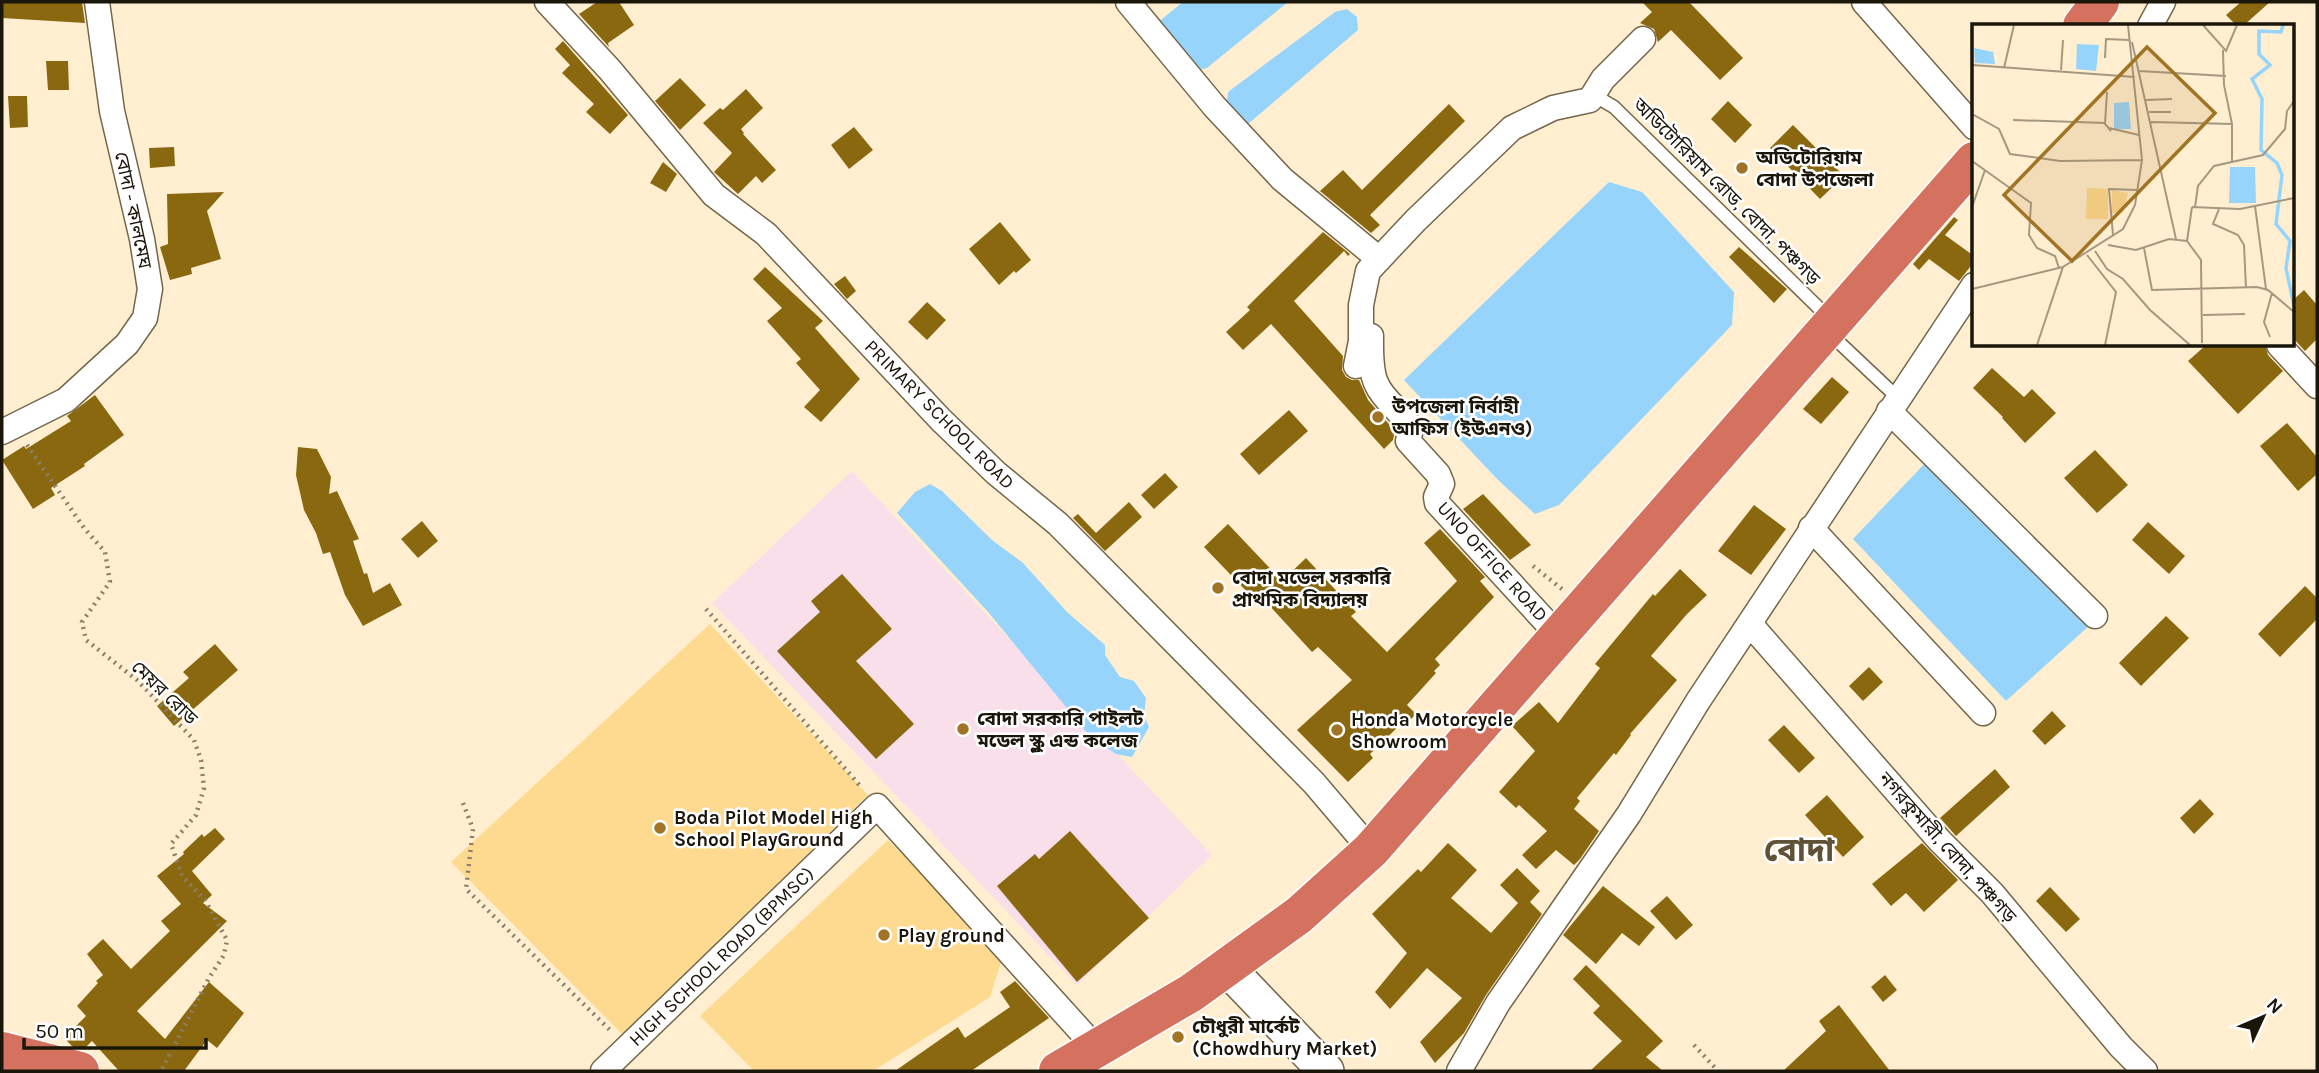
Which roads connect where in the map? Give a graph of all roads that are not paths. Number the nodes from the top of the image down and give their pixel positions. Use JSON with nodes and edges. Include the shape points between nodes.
{"nodes":[{"id":1,"x":97,"y":2,"type":"edge"},
{"id":2,"x":547,"y":2,"type":"edge"},
{"id":3,"x":1128,"y":2,"type":"edge"},
{"id":4,"x":1864,"y":2,"type":"edge"},
{"id":5,"x":2100,"y":2,"type":"edge"},
{"id":6,"x":2164,"y":2,"type":"edge"},
{"id":7,"x":2084,"y":24,"type":"edge"},
{"id":8,"x":2151,"y":24,"type":"edge"},
{"id":9,"x":1643,"y":39,"type":"dead end"},
{"id":10,"x":1590,"y":100,"type":"junction"},
{"id":11,"x":1972,"y":125,"type":"edge"},
{"id":12,"x":1972,"y":163,"type":"edge"},
{"id":13,"x":1379,"y":260,"type":"junction"},
{"id":14,"x":1972,"y":288,"type":"edge"},
{"id":15,"x":1361,"y":305,"type":"junction"},
{"id":16,"x":1829,"y":326,"type":"junction"},
{"id":17,"x":2280,"y":346,"type":"edge"},
{"id":18,"x":1356,"y":366,"type":"dead end"},
{"id":19,"x":2317,"y":386,"type":"edge"},
{"id":20,"x":1893,"y":404,"type":"junction"},
{"id":21,"x":8,"y":429,"type":"edge"},
{"id":22,"x":1811,"y":528,"type":"junction"},
{"id":23,"x":2095,"y":616,"type":"dead end"},
{"id":24,"x":1750,"y":624,"type":"junction"},
{"id":25,"x":1558,"y":635,"type":"junction"},
{"id":26,"x":1983,"y":713,"type":"dead end"},
{"id":27,"x":1371,"y":850,"type":"junction"},
{"id":28,"x":1230,"y":971,"type":"dead end"},
{"id":29,"x":1096,"y":1048,"type":"junction"},
{"id":30,"x":2,"y":1051,"type":"edge"},
{"id":31,"x":80,"y":1071,"type":"edge"},
{"id":32,"x":603,"y":1071,"type":"edge"},
{"id":33,"x":1058,"y":1071,"type":"edge"},
{"id":34,"x":1326,"y":1071,"type":"edge"},
{"id":35,"x":1459,"y":1071,"type":"edge"},
{"id":36,"x":2145,"y":1071,"type":"edge"}],
"edges":[{"from":1,"to":21,"type":"street","name":"বোদা - কালমেঘ","via":[[112,111],[150,289],[145,317],[127,344],[66,400]]},
{"from":2,"to":27,"type":"street","name":"PRIMARY SCHOOL ROAD","via":[[619,80],[713,195],[766,234],[941,420],[1058,524],[1314,783]]},
{"from":3,"to":13,"type":"street","via":[[1213,106],[1282,179]]},
{"from":4,"to":11,"type":"street"},
{"from":5,"to":7,"type":"highway"},
{"from":6,"to":8,"type":"street"},
{"from":9,"to":10,"type":"street","via":[[1603,79]]},
{"from":10,"to":13,"type":"street","via":[[1553,108],[1512,128]]},
{"from":10,"to":16,"type":"lane","name":"অডিটোরিয়াম রোড, বোদা, পঞ্চগড়","via":[[1614,107]]},
{"from":12,"to":16,"type":"highway"},
{"from":13,"to":15,"type":"street","via":[[1368,271]]},
{"from":14,"to":20,"type":"street"},
{"from":15,"to":18,"type":"street"},
{"from":15,"to":25,"type":"street","name":"UNO OFFICE ROAD","via":[[1371,326],[1377,386],[1407,420],[1411,429],[1408,441],[1438,474],[1442,484],[1437,503]]},
{"from":16,"to":20,"type":"lane","name":"অডিটোরিয়াম রোড, বোদা, পঞ্চগড়"},
{"from":16,"to":25,"type":"highway"},
{"from":17,"to":19,"type":"street"},
{"from":20,"to":22,"type":"street"},
{"from":20,"to":23,"type":"street"},
{"from":22,"to":24,"type":"street"},
{"from":22,"to":26,"type":"street"},
{"from":24,"to":35,"type":"street","via":[[1629,814],[1498,1003]]},
{"from":24,"to":36,"type":"street","name":"নগরকুমারী, বোদা, পঞ্চগড়"},
{"from":25,"to":27,"type":"highway"},
{"from":27,"to":29,"type":"highway","via":[[1267,939],[1191,993]]},
{"from":28,"to":34,"type":"street"},
{"from":29,"to":32,"type":"street","name":"HIGH SCHOOL ROAD (BPMSC)","via":[[877,806]]},
{"from":29,"to":33,"type":"highway"},
{"from":30,"to":31,"type":"highway"}]}
